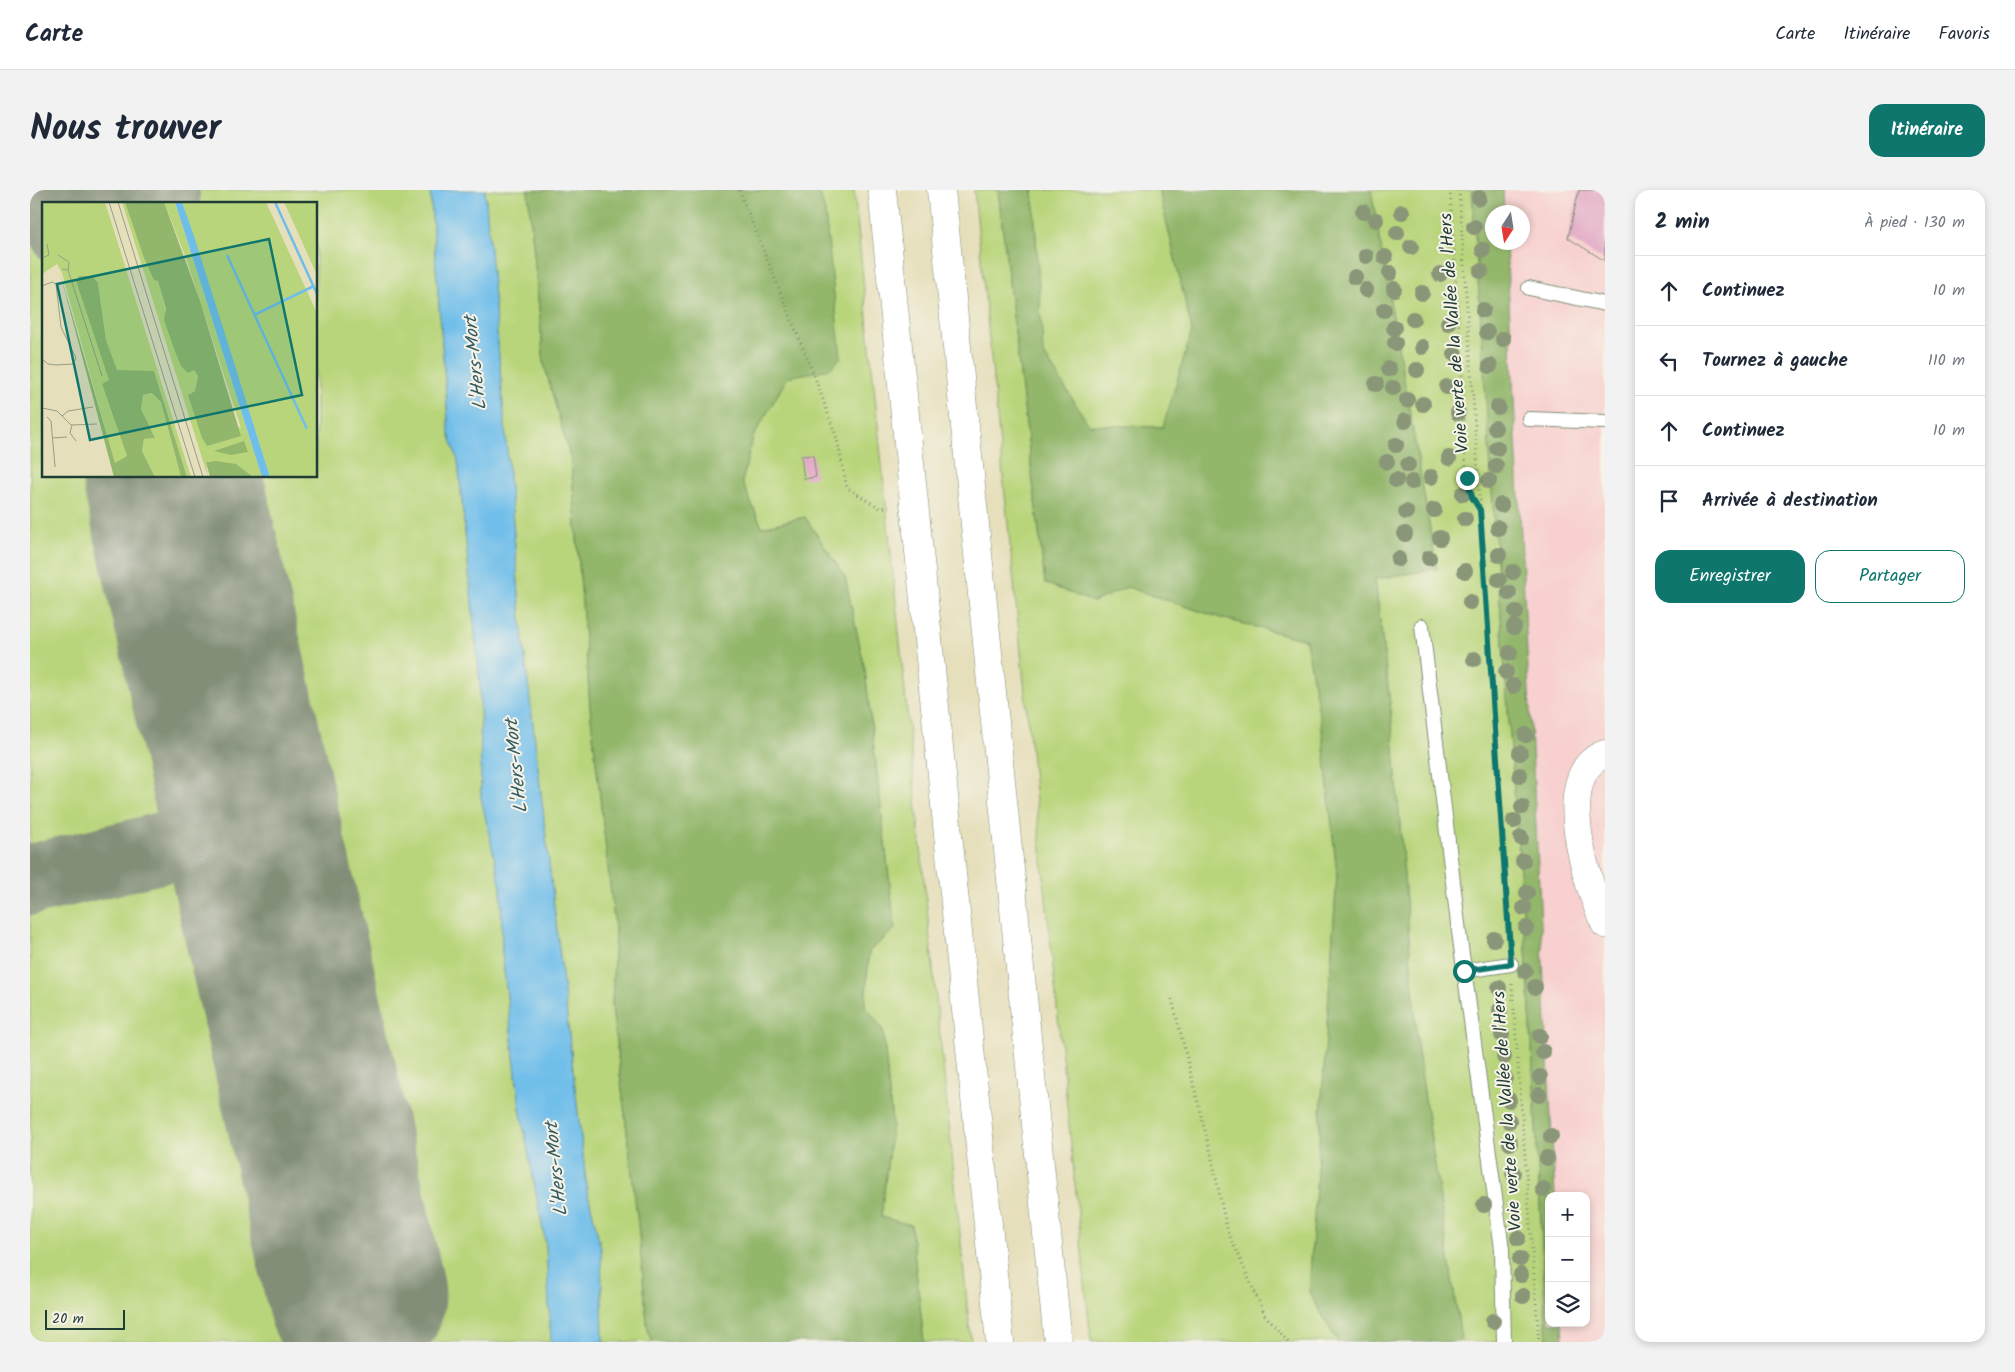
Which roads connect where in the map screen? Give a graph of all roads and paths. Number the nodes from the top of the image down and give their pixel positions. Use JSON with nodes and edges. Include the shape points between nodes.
{"nodes":[{"id":1,"x":739,"y":190,"type":"edge"},
{"id":2,"x":882,"y":190,"type":"edge"},
{"id":3,"x":941,"y":190,"type":"edge"},
{"id":4,"x":1450,"y":190,"type":"edge"},
{"id":5,"x":1459,"y":190,"type":"edge"},
{"id":6,"x":1529,"y":288,"type":"dead end"},
{"id":7,"x":1605,"y":304,"type":"edge"},
{"id":8,"x":1529,"y":419,"type":"dead end"},
{"id":9,"x":1605,"y":422,"type":"edge"},
{"id":10,"x":914,"y":505,"type":"junction"},
{"id":11,"x":1480,"y":510,"type":"junction"},
{"id":12,"x":1422,"y":626,"type":"dead end"},
{"id":13,"x":1605,"y":754,"type":"edge"},
{"id":14,"x":1605,"y":924,"type":"edge"},
{"id":15,"x":1511,"y":964,"type":"junction"},
{"id":16,"x":1464,"y":971,"type":"junction"},
{"id":17,"x":1172,"y":1000,"type":"dead end"},
{"id":18,"x":1000,"y":1342,"type":"edge"},
{"id":19,"x":1058,"y":1342,"type":"edge"},
{"id":20,"x":1288,"y":1342,"type":"edge"},
{"id":21,"x":1504,"y":1342,"type":"edge"},
{"id":22,"x":1539,"y":1342,"type":"edge"}],
"edges":[{"from":1,"to":10,"type":"path","via":[[819,388],[837,439],[847,488],[880,508]]},
{"from":2,"to":10,"type":"main road"},
{"from":3,"to":19,"type":"main road"},
{"from":4,"to":11,"type":"path","via":[[1467,478],[1472,497]]},
{"from":5,"to":11,"type":"path","name":"Voie verte de la Vallée de l'Hers"},
{"from":6,"to":7,"type":"lane"},
{"from":8,"to":9,"type":"lane"},
{"from":10,"to":18,"type":"main road"},
{"from":11,"to":15,"type":"path","name":"Voie verte de la Vallée de l'Hers"},
{"from":12,"to":16,"type":"lane"},
{"from":13,"to":14,"type":"main road","via":[[1587,766],[1578,789],[1577,808],[1581,853]]},
{"from":15,"to":16,"type":"lane"},
{"from":15,"to":22,"type":"path","name":"Voie verte de la Vallée de l'Hers"},
{"from":16,"to":21,"type":"lane","via":[[1502,1249]]},
{"from":17,"to":20,"type":"path","via":[[1227,1230],[1265,1315]]}]}
